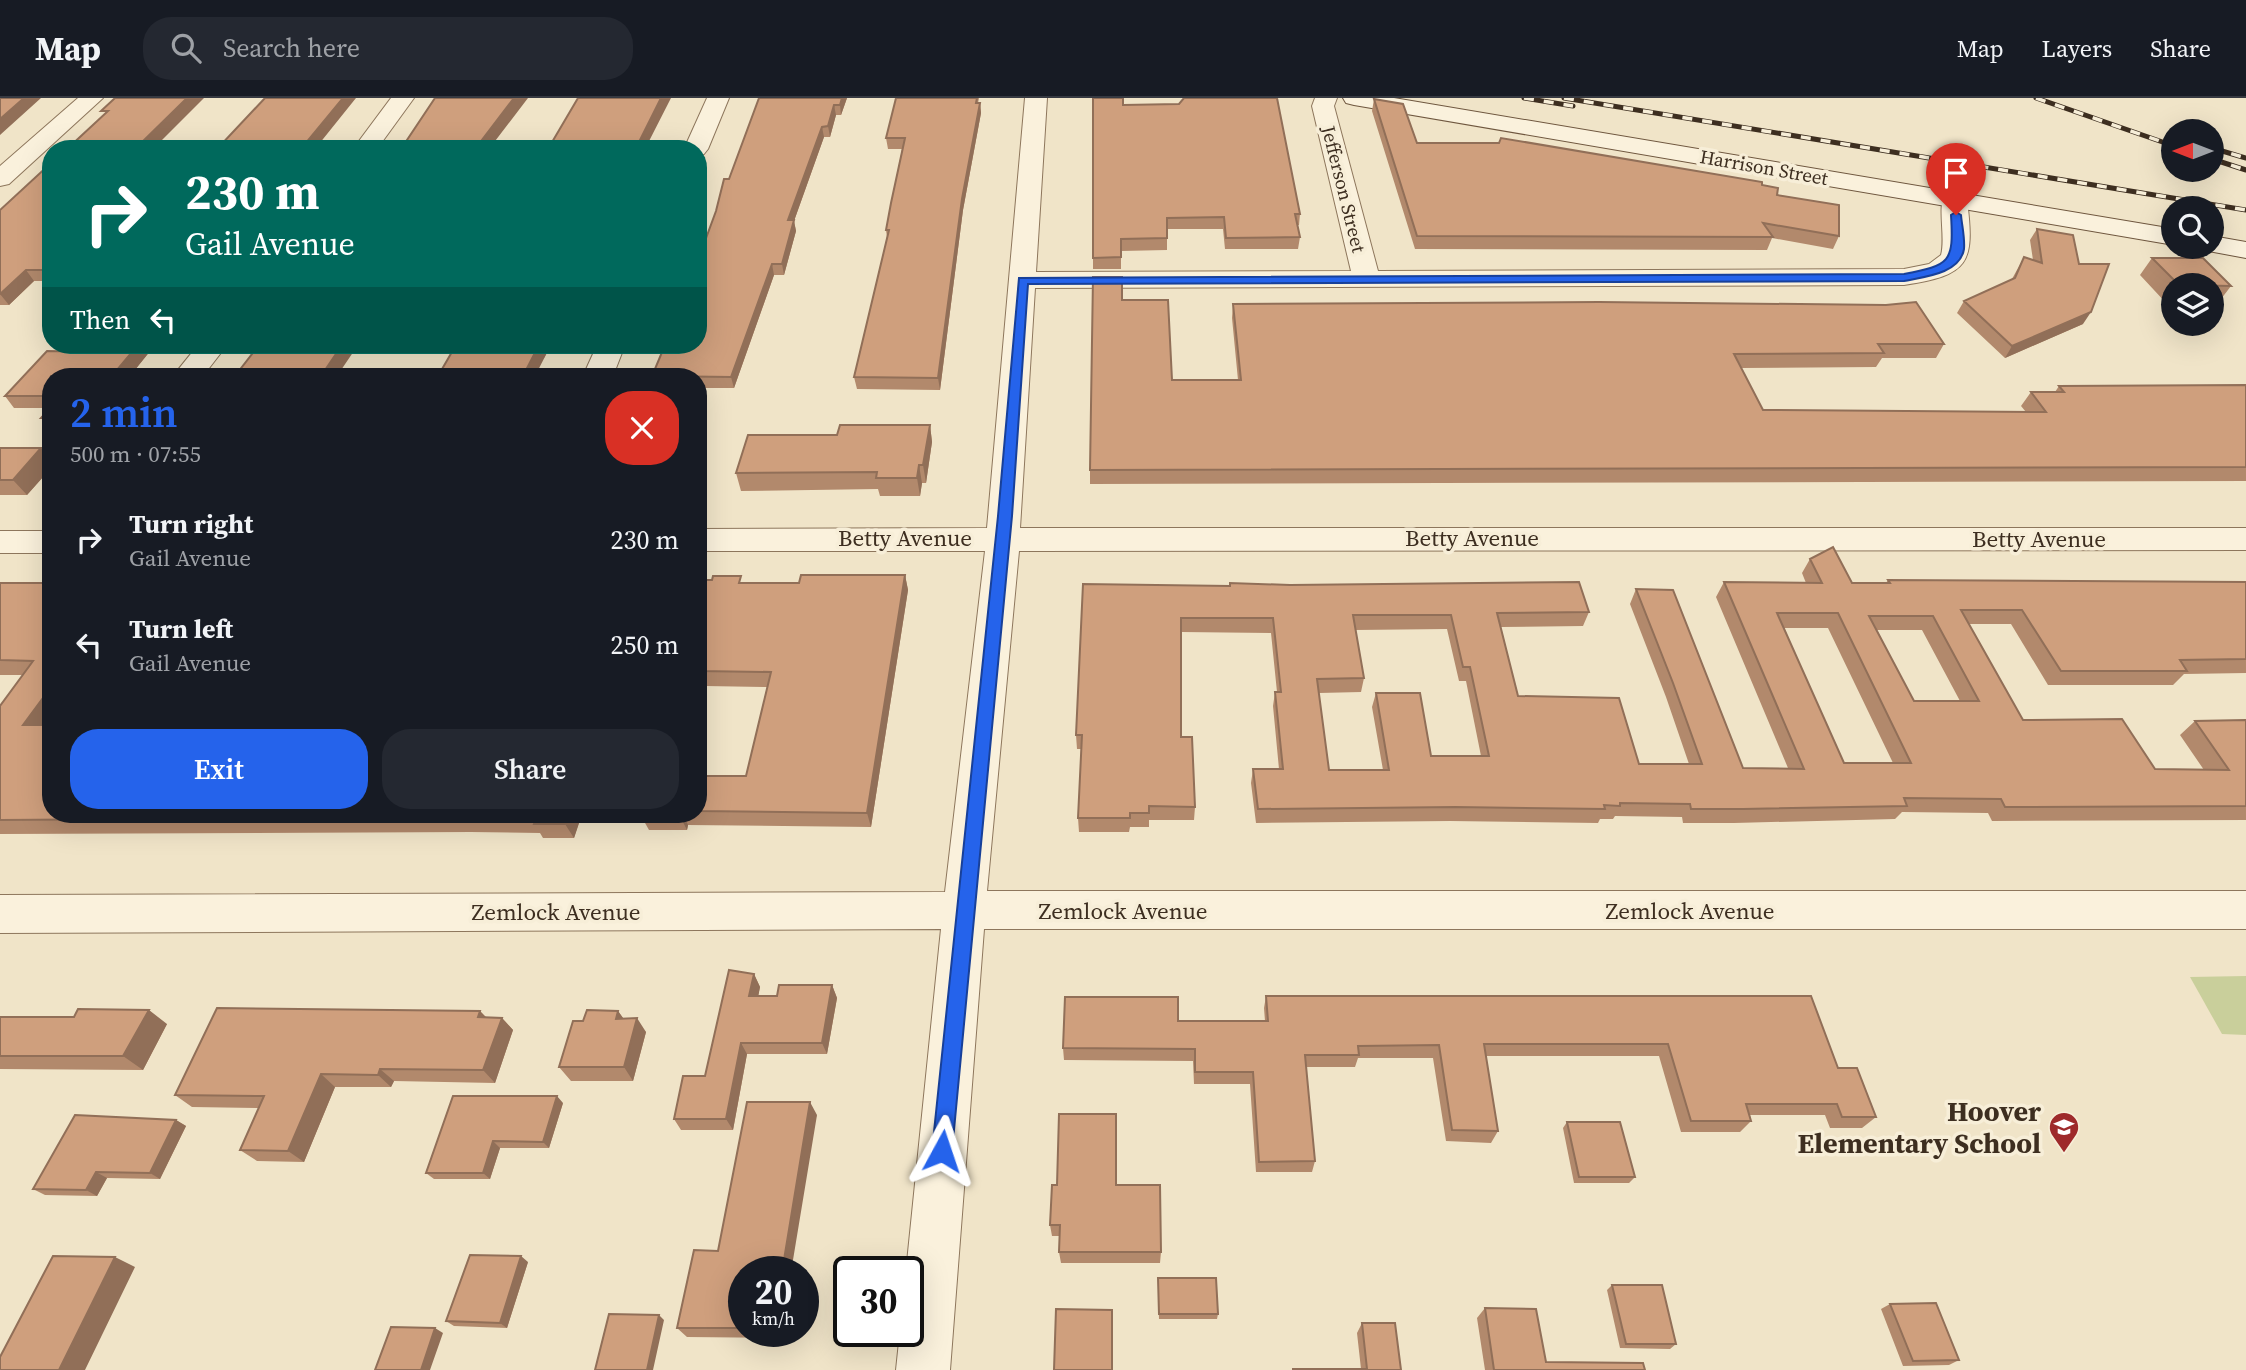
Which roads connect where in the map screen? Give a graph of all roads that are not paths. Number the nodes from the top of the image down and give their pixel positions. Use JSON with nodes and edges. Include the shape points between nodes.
{"nodes":[{"id":1,"x":92,"y":98,"type":"edge"},
{"id":2,"x":404,"y":98,"type":"edge"},
{"id":3,"x":718,"y":98,"type":"edge"},
{"id":4,"x":1037,"y":98,"type":"edge"},
{"id":5,"x":1326,"y":98,"type":"edge"},
{"id":6,"x":1354,"y":98,"type":"edge"},
{"id":7,"x":44,"y":140,"type":"edge"},
{"id":8,"x":372,"y":140,"type":"edge"},
{"id":9,"x":700,"y":140,"type":"edge"},
{"id":10,"x":42,"y":142,"type":"edge"},
{"id":11,"x":0,"y":179,"type":"edge"},
{"id":12,"x":1954,"y":200,"type":"junction"},
{"id":13,"x":2161,"y":235,"type":"edge"},
{"id":14,"x":2224,"y":246,"type":"edge"},
{"id":15,"x":2246,"y":250,"type":"edge"},
{"id":16,"x":1023,"y":280,"type":"junction"},
{"id":17,"x":1367,"y":280,"type":"junction"},
{"id":18,"x":206,"y":354,"type":"edge"},
{"id":19,"x":194,"y":368,"type":"edge"},
{"id":20,"x":1003,"y":538,"type":"junction"},
{"id":21,"x":2246,"y":539,"type":"edge"},
{"id":22,"x":707,"y":540,"type":"edge"},
{"id":23,"x":0,"y":542,"type":"edge"},
{"id":24,"x":42,"y":542,"type":"edge"},
{"id":25,"x":964,"y":910,"type":"junction"},
{"id":26,"x":2246,"y":910,"type":"edge"},
{"id":27,"x":0,"y":914,"type":"edge"},
{"id":28,"x":923,"y":1370,"type":"edge"}],
"edges":[{"from":1,"to":7,"type":"street"},
{"from":2,"to":8,"type":"street"},
{"from":3,"to":9,"type":"street"},
{"from":4,"to":16,"type":"street"},
{"from":5,"to":17,"type":"street","name":"Jefferson Street","via":[[1323,106]]},
{"from":6,"to":12,"type":"street","name":"Harrison Street"},
{"from":10,"to":11,"type":"street"},
{"from":12,"to":13,"type":"street","name":"Harrison Street"},
{"from":12,"to":17,"type":"street","via":[[1956,256],[1937,271],[1904,278]]},
{"from":14,"to":15,"type":"street"},
{"from":16,"to":17,"type":"street"},
{"from":16,"to":20,"type":"street"},
{"from":18,"to":19,"type":"street"},
{"from":20,"to":21,"type":"street","name":"Betty Avenue"},
{"from":20,"to":22,"type":"street","name":"Betty Avenue"},
{"from":20,"to":25,"type":"street"},
{"from":23,"to":24,"type":"street"},
{"from":25,"to":26,"type":"street","name":"Zemlock Avenue"},
{"from":25,"to":27,"type":"street","name":"Zemlock Avenue"},
{"from":25,"to":28,"type":"street"}]}
